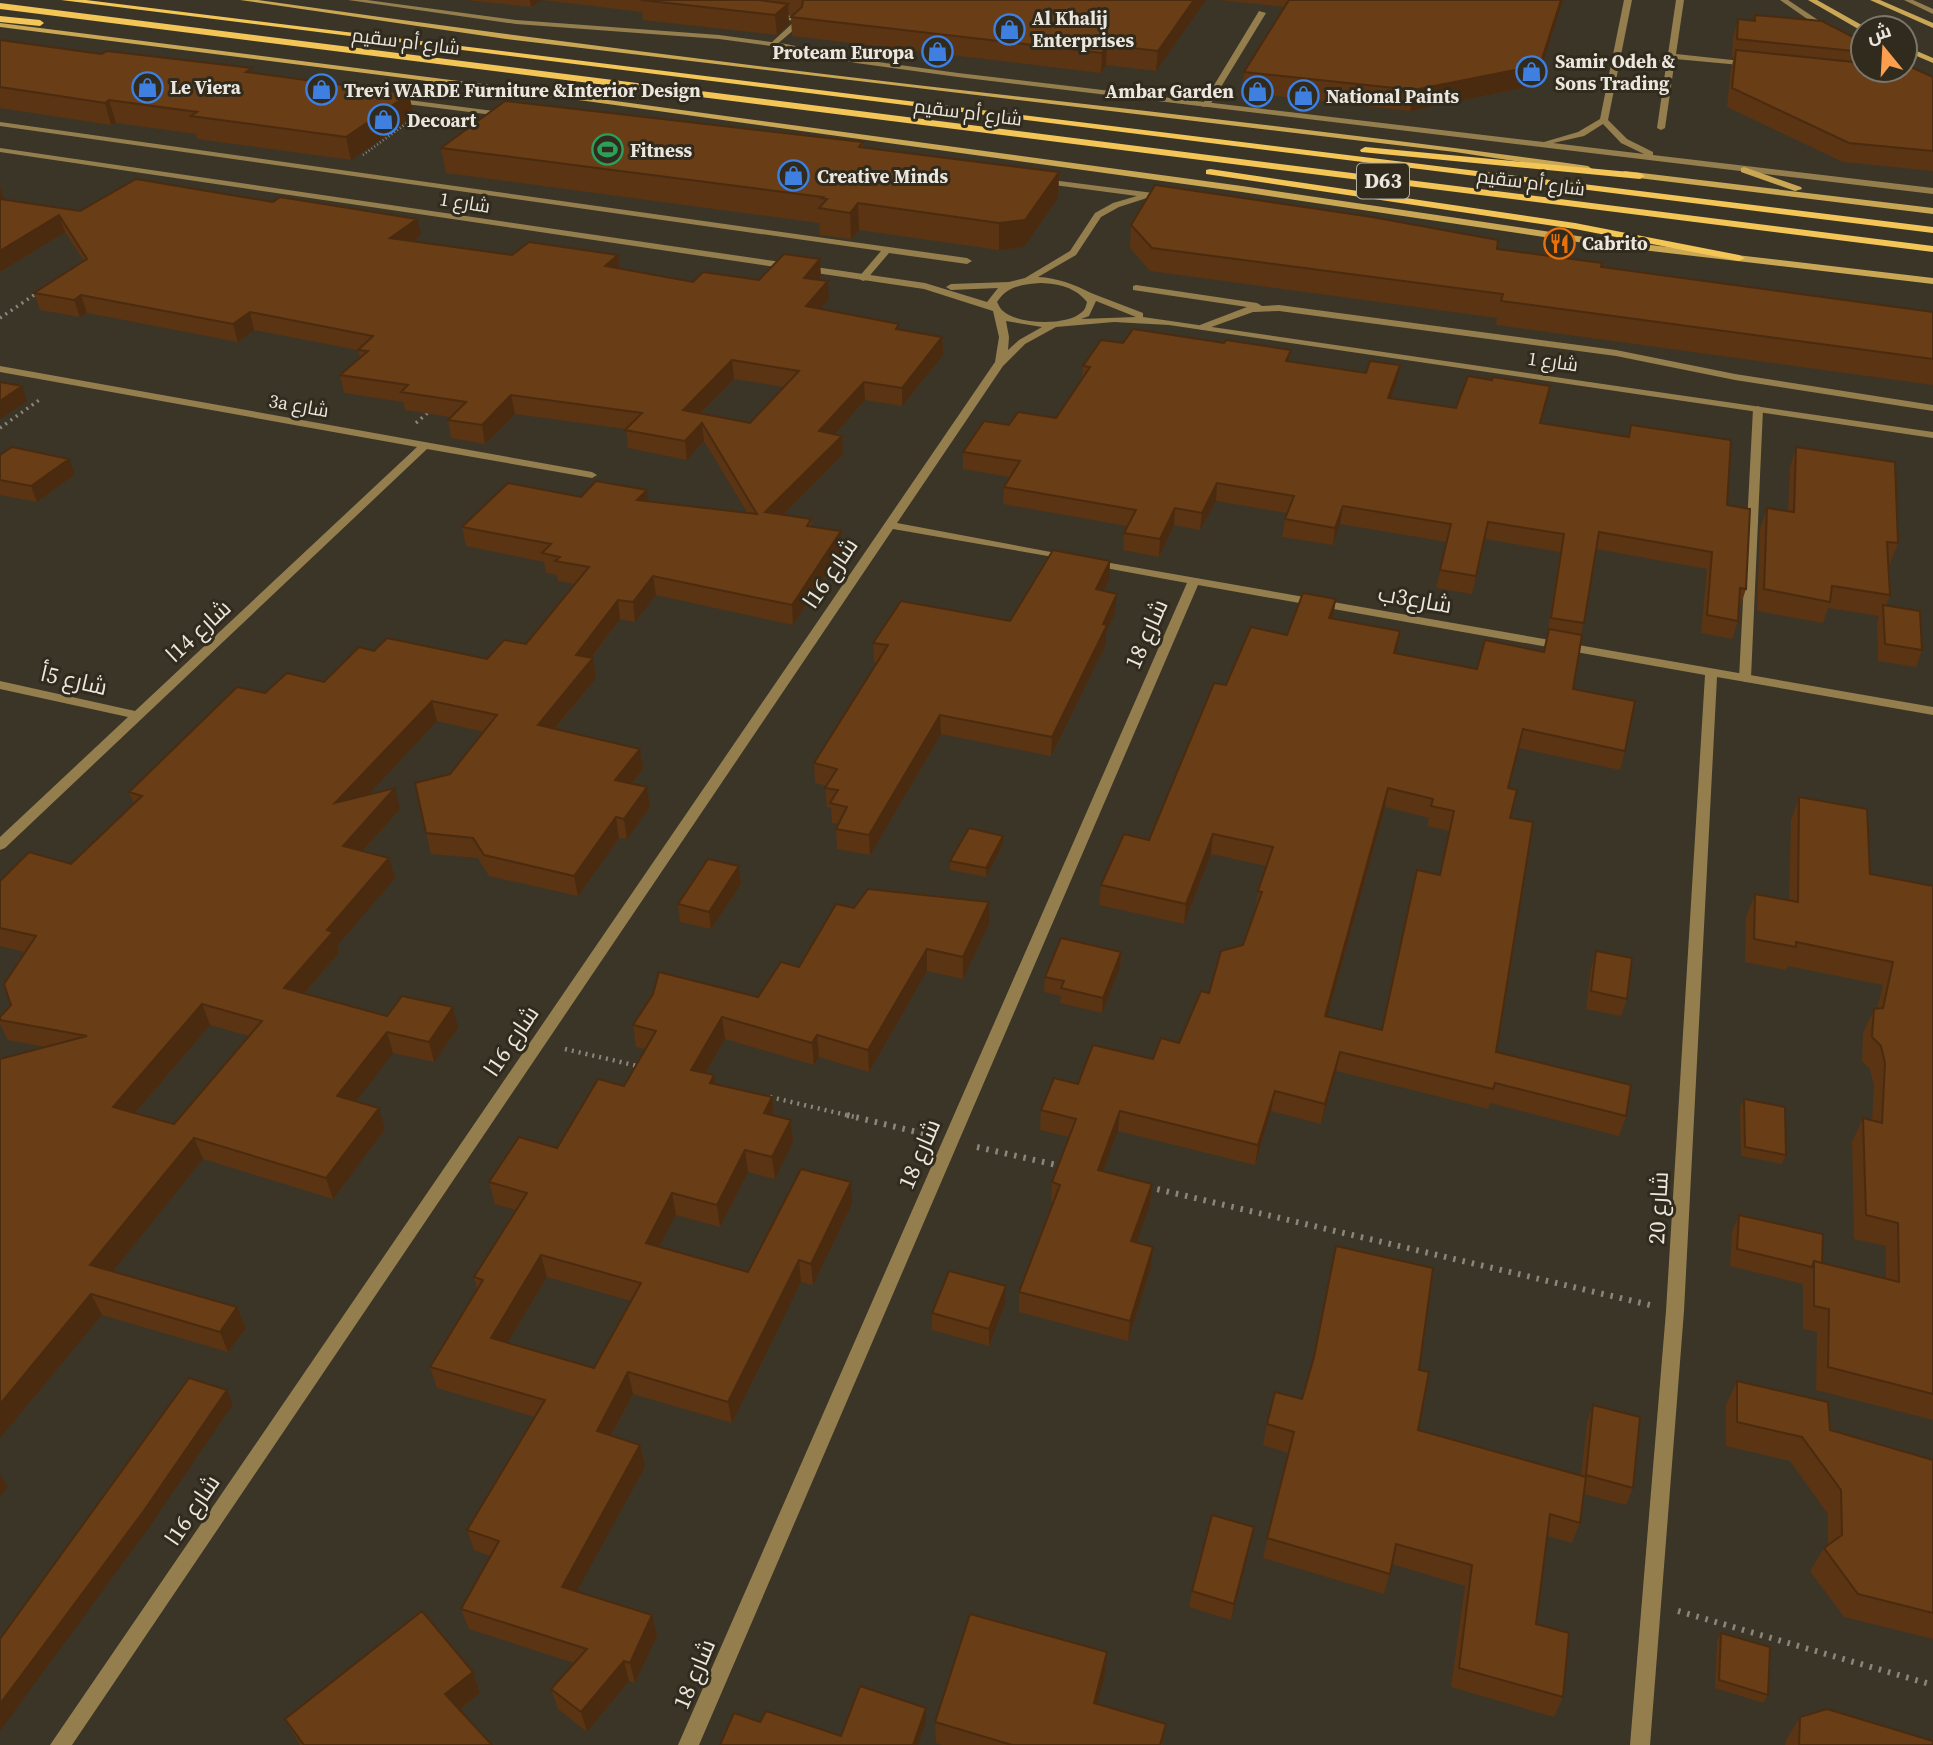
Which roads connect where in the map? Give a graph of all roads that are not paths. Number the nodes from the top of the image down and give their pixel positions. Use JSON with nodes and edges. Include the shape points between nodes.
{"nodes":[{"id":1,"x":65,"y":0,"type":"edge"},
{"id":2,"x":243,"y":0,"type":"edge"},
{"id":3,"x":351,"y":0,"type":"edge"},
{"id":4,"x":1628,"y":0,"type":"edge"},
{"id":5,"x":1680,"y":0,"type":"edge"},
{"id":6,"x":1783,"y":0,"type":"edge"},
{"id":7,"x":1812,"y":0,"type":"edge"},
{"id":8,"x":1874,"y":0,"type":"edge"},
{"id":9,"x":1907,"y":0,"type":"edge"},
{"id":10,"x":0,"y":6,"type":"edge"},
{"id":11,"x":223,"y":8,"type":"dead end"},
{"id":12,"x":1933,"y":12,"type":"edge"},
{"id":13,"x":1262,"y":13,"type":"dead end"},
{"id":14,"x":765,"y":14,"type":"edge"},
{"id":15,"x":0,"y":19,"type":"edge"},
{"id":16,"x":1849,"y":20,"type":"edge"},
{"id":17,"x":0,"y":25,"type":"edge"},
{"id":18,"x":1933,"y":26,"type":"edge"},
{"id":19,"x":1838,"y":36,"type":"edge"},
{"id":20,"x":377,"y":37,"type":"junction"},
{"id":21,"x":242,"y":38,"type":"junction"},
{"id":22,"x":775,"y":44,"type":"junction"},
{"id":23,"x":1617,"y":57,"type":"junction"},
{"id":24,"x":1671,"y":60,"type":"junction"},
{"id":25,"x":1760,"y":65,"type":"edge"},
{"id":26,"x":386,"y":99,"type":"edge"},
{"id":27,"x":1206,"y":105,"type":"junction"},
{"id":28,"x":524,"y":117,"type":"edge"},
{"id":29,"x":1604,"y":120,"type":"junction"},
{"id":30,"x":0,"y":124,"type":"edge"},
{"id":31,"x":1661,"y":128,"type":"dead end"},
{"id":32,"x":1110,"y":130,"type":"junction"},
{"id":33,"x":1527,"y":145,"type":"junction"},
{"id":34,"x":1108,"y":147,"type":"junction"},
{"id":35,"x":0,"y":150,"type":"edge"},
{"id":36,"x":1666,"y":160,"type":"junction"},
{"id":37,"x":1744,"y":170,"type":"junction"},
{"id":38,"x":1640,"y":176,"type":"junction"},
{"id":39,"x":1029,"y":179,"type":"edge"},
{"id":40,"x":1070,"y":184,"type":"junction"},
{"id":41,"x":1933,"y":191,"type":"edge"},
{"id":42,"x":1155,"y":195,"type":"junction"},
{"id":43,"x":1298,"y":197,"type":"junction"},
{"id":44,"x":1822,"y":198,"type":"junction"},
{"id":45,"x":1177,"y":199,"type":"edge"},
{"id":46,"x":1229,"y":199,"type":"edge"},
{"id":47,"x":1933,"y":211,"type":"edge"},
{"id":48,"x":1098,"y":215,"type":"junction"},
{"id":49,"x":1933,"y":230,"type":"edge"},
{"id":50,"x":1933,"y":249,"type":"edge"},
{"id":51,"x":886,"y":251,"type":"junction"},
{"id":52,"x":1073,"y":253,"type":"junction"},
{"id":53,"x":1739,"y":258,"type":"junction"},
{"id":54,"x":967,"y":261,"type":"dead end"},
{"id":55,"x":863,"y":278,"type":"junction"},
{"id":56,"x":1023,"y":281,"type":"junction"},
{"id":57,"x":1933,"y":281,"type":"edge"},
{"id":58,"x":1009,"y":285,"type":"junction"},
{"id":59,"x":925,"y":286,"type":"junction"},
{"id":60,"x":1136,"y":288,"type":"dead end"},
{"id":61,"x":1085,"y":292,"type":"junction"},
{"id":62,"x":1269,"y":307,"type":"junction"},
{"id":63,"x":996,"y":310,"type":"junction"},
{"id":64,"x":1066,"y":322,"type":"junction"},
{"id":65,"x":1169,"y":322,"type":"junction"},
{"id":66,"x":1054,"y":324,"type":"junction"},
{"id":67,"x":1203,"y":327,"type":"junction"},
{"id":68,"x":999,"y":364,"type":"junction"},
{"id":69,"x":0,"y":369,"type":"edge"},
{"id":70,"x":1933,"y":408,"type":"edge"},
{"id":71,"x":1758,"y":409,"type":"junction"},
{"id":72,"x":1933,"y":435,"type":"edge"},
{"id":73,"x":425,"y":445,"type":"junction"},
{"id":74,"x":592,"y":475,"type":"dead end"},
{"id":75,"x":889,"y":525,"type":"junction"},
{"id":76,"x":1194,"y":581,"type":"junction"},
{"id":77,"x":1711,"y":672,"type":"junction"},
{"id":78,"x":1745,"y":678,"type":"junction"},
{"id":79,"x":0,"y":685,"type":"edge"},
{"id":80,"x":1933,"y":711,"type":"edge"},
{"id":81,"x":139,"y":716,"type":"junction"},
{"id":82,"x":0,"y":845,"type":"edge"},
{"id":83,"x":60,"y":1745,"type":"edge"},
{"id":84,"x":688,"y":1745,"type":"edge"},
{"id":85,"x":1640,"y":1745,"type":"edge"}],
"edges":[{"from":1,"to":20,"type":"main road","name":"شارع أم سقيم","number":"D63"},
{"from":2,"to":38,"type":"main road","via":[[506,37]]},
{"from":3,"to":22,"type":"street","via":[[505,21]]},
{"from":4,"to":23,"type":"street"},
{"from":5,"to":24,"type":"street"},
{"from":6,"to":19,"type":"street"},
{"from":7,"to":16,"type":"main road"},
{"from":8,"to":18,"type":"main road"},
{"from":9,"to":12,"type":"street"},
{"from":10,"to":21,"type":"main road","name":"شارع أم سقيم","number":"D63"},
{"from":11,"to":20,"type":"main road"},
{"from":13,"to":27,"type":"street"},
{"from":14,"to":22,"type":"street","via":[[800,21]]},
{"from":15,"to":21,"type":"main road","via":[[153,35]]},
{"from":17,"to":43,"type":"main road","via":[[586,99]]},
{"from":20,"to":32,"type":"main road","name":"شارع أم سقيم","number":"D63"},
{"from":21,"to":34,"type":"main road","name":"شارع أم سقيم","number":"D63"},
{"from":22,"to":27,"type":"street","via":[[881,65]]},
{"from":23,"to":24,"type":"street"},
{"from":23,"to":29,"type":"street"},
{"from":24,"to":25,"type":"street"},
{"from":24,"to":31,"type":"street"},
{"from":26,"to":28,"type":"street"},
{"from":27,"to":33,"type":"street"},
{"from":29,"to":33,"type":"street","via":[[1570,138]]},
{"from":29,"to":36,"type":"street","via":[[1624,141]]},
{"from":30,"to":51,"type":"street"},
{"from":32,"to":38,"type":"main road","via":[[1213,134]]},
{"from":32,"to":49,"type":"main road","name":"شارع أم سقيم","number":"D63"},
{"from":33,"to":36,"type":"street"},
{"from":34,"to":50,"type":"main road","name":"شارع أم سقيم","number":"D63"},
{"from":34,"to":53,"type":"main road","via":[[1191,168],[1575,226]]},
{"from":35,"to":55,"type":"street","name":"شارع 1"},
{"from":36,"to":37,"type":"street"},
{"from":37,"to":41,"type":"street"},
{"from":37,"to":44,"type":"main road"},
{"from":38,"to":44,"type":"main road"},
{"from":39,"to":40,"type":"street"},
{"from":40,"to":42,"type":"street"},
{"from":40,"to":48,"type":"street","via":[[1093,199]]},
{"from":42,"to":45,"type":"street"},
{"from":42,"to":48,"type":"street"},
{"from":43,"to":46,"type":"main road"},
{"from":43,"to":53,"type":"main road"},
{"from":44,"to":47,"type":"main road"},
{"from":48,"to":52,"type":"street"},
{"from":51,"to":54,"type":"street"},
{"from":51,"to":55,"type":"street"},
{"from":52,"to":56,"type":"street"},
{"from":52,"to":61,"type":"street","via":[[1072,271]]},
{"from":53,"to":57,"type":"main road"},
{"from":55,"to":59,"type":"street","name":"شارع 1"},
{"from":56,"to":58,"type":"street","name":"شارع 1"},
{"from":56,"to":61,"type":"street","name":"شارع 1","via":[[1055,281]]},
{"from":58,"to":59,"type":"street","name":"شارع 1"},
{"from":58,"to":63,"type":"street","via":[[994,296]]},
{"from":59,"to":63,"type":"street","name":"شارع 1"},
{"from":60,"to":62,"type":"street"},
{"from":61,"to":64,"type":"street","via":[[1092,302],[1086,314]]},
{"from":61,"to":65,"type":"street","name":"شارع 1","via":[[1125,311]]},
{"from":62,"to":67,"type":"street"},
{"from":62,"to":70,"type":"street","via":[[1616,353]]},
{"from":63,"to":66,"type":"street","name":"شارع 1","via":[[1021,323]]},
{"from":63,"to":68,"type":"street","name":"شارع 16ا","via":[[1006,338]]},
{"from":64,"to":65,"type":"street","name":"شارع 1"},
{"from":64,"to":66,"type":"street","name":"شارع 1"},
{"from":65,"to":67,"type":"street","name":"شارع 1"},
{"from":66,"to":68,"type":"street","name":"شارع 16ا","via":[[1022,342]]},
{"from":67,"to":71,"type":"street","name":"شارع 1"},
{"from":68,"to":75,"type":"street","name":"شارع 16ا"},
{"from":69,"to":73,"type":"street","name":"3a شارع"},
{"from":71,"to":72,"type":"street","name":"شارع 1"},
{"from":71,"to":78,"type":"street"},
{"from":73,"to":74,"type":"street","name":"3a شارع"},
{"from":73,"to":81,"type":"street","name":"شارع 14ا"},
{"from":75,"to":76,"type":"street","name":"شارع3ب"},
{"from":75,"to":83,"type":"street","name":"شارع 16ا"},
{"from":76,"to":77,"type":"street","name":"شارع3ب"},
{"from":76,"to":84,"type":"street","name":"شارع 18"},
{"from":77,"to":78,"type":"street","name":"شارع3ب"},
{"from":77,"to":85,"type":"street","name":"شارع 20","via":[[1675,1311]]},
{"from":78,"to":80,"type":"street","name":"شارع3ب"},
{"from":79,"to":81,"type":"street","name":"شارع 5أ"},
{"from":81,"to":82,"type":"street","name":"شارع 14ا"}]}
